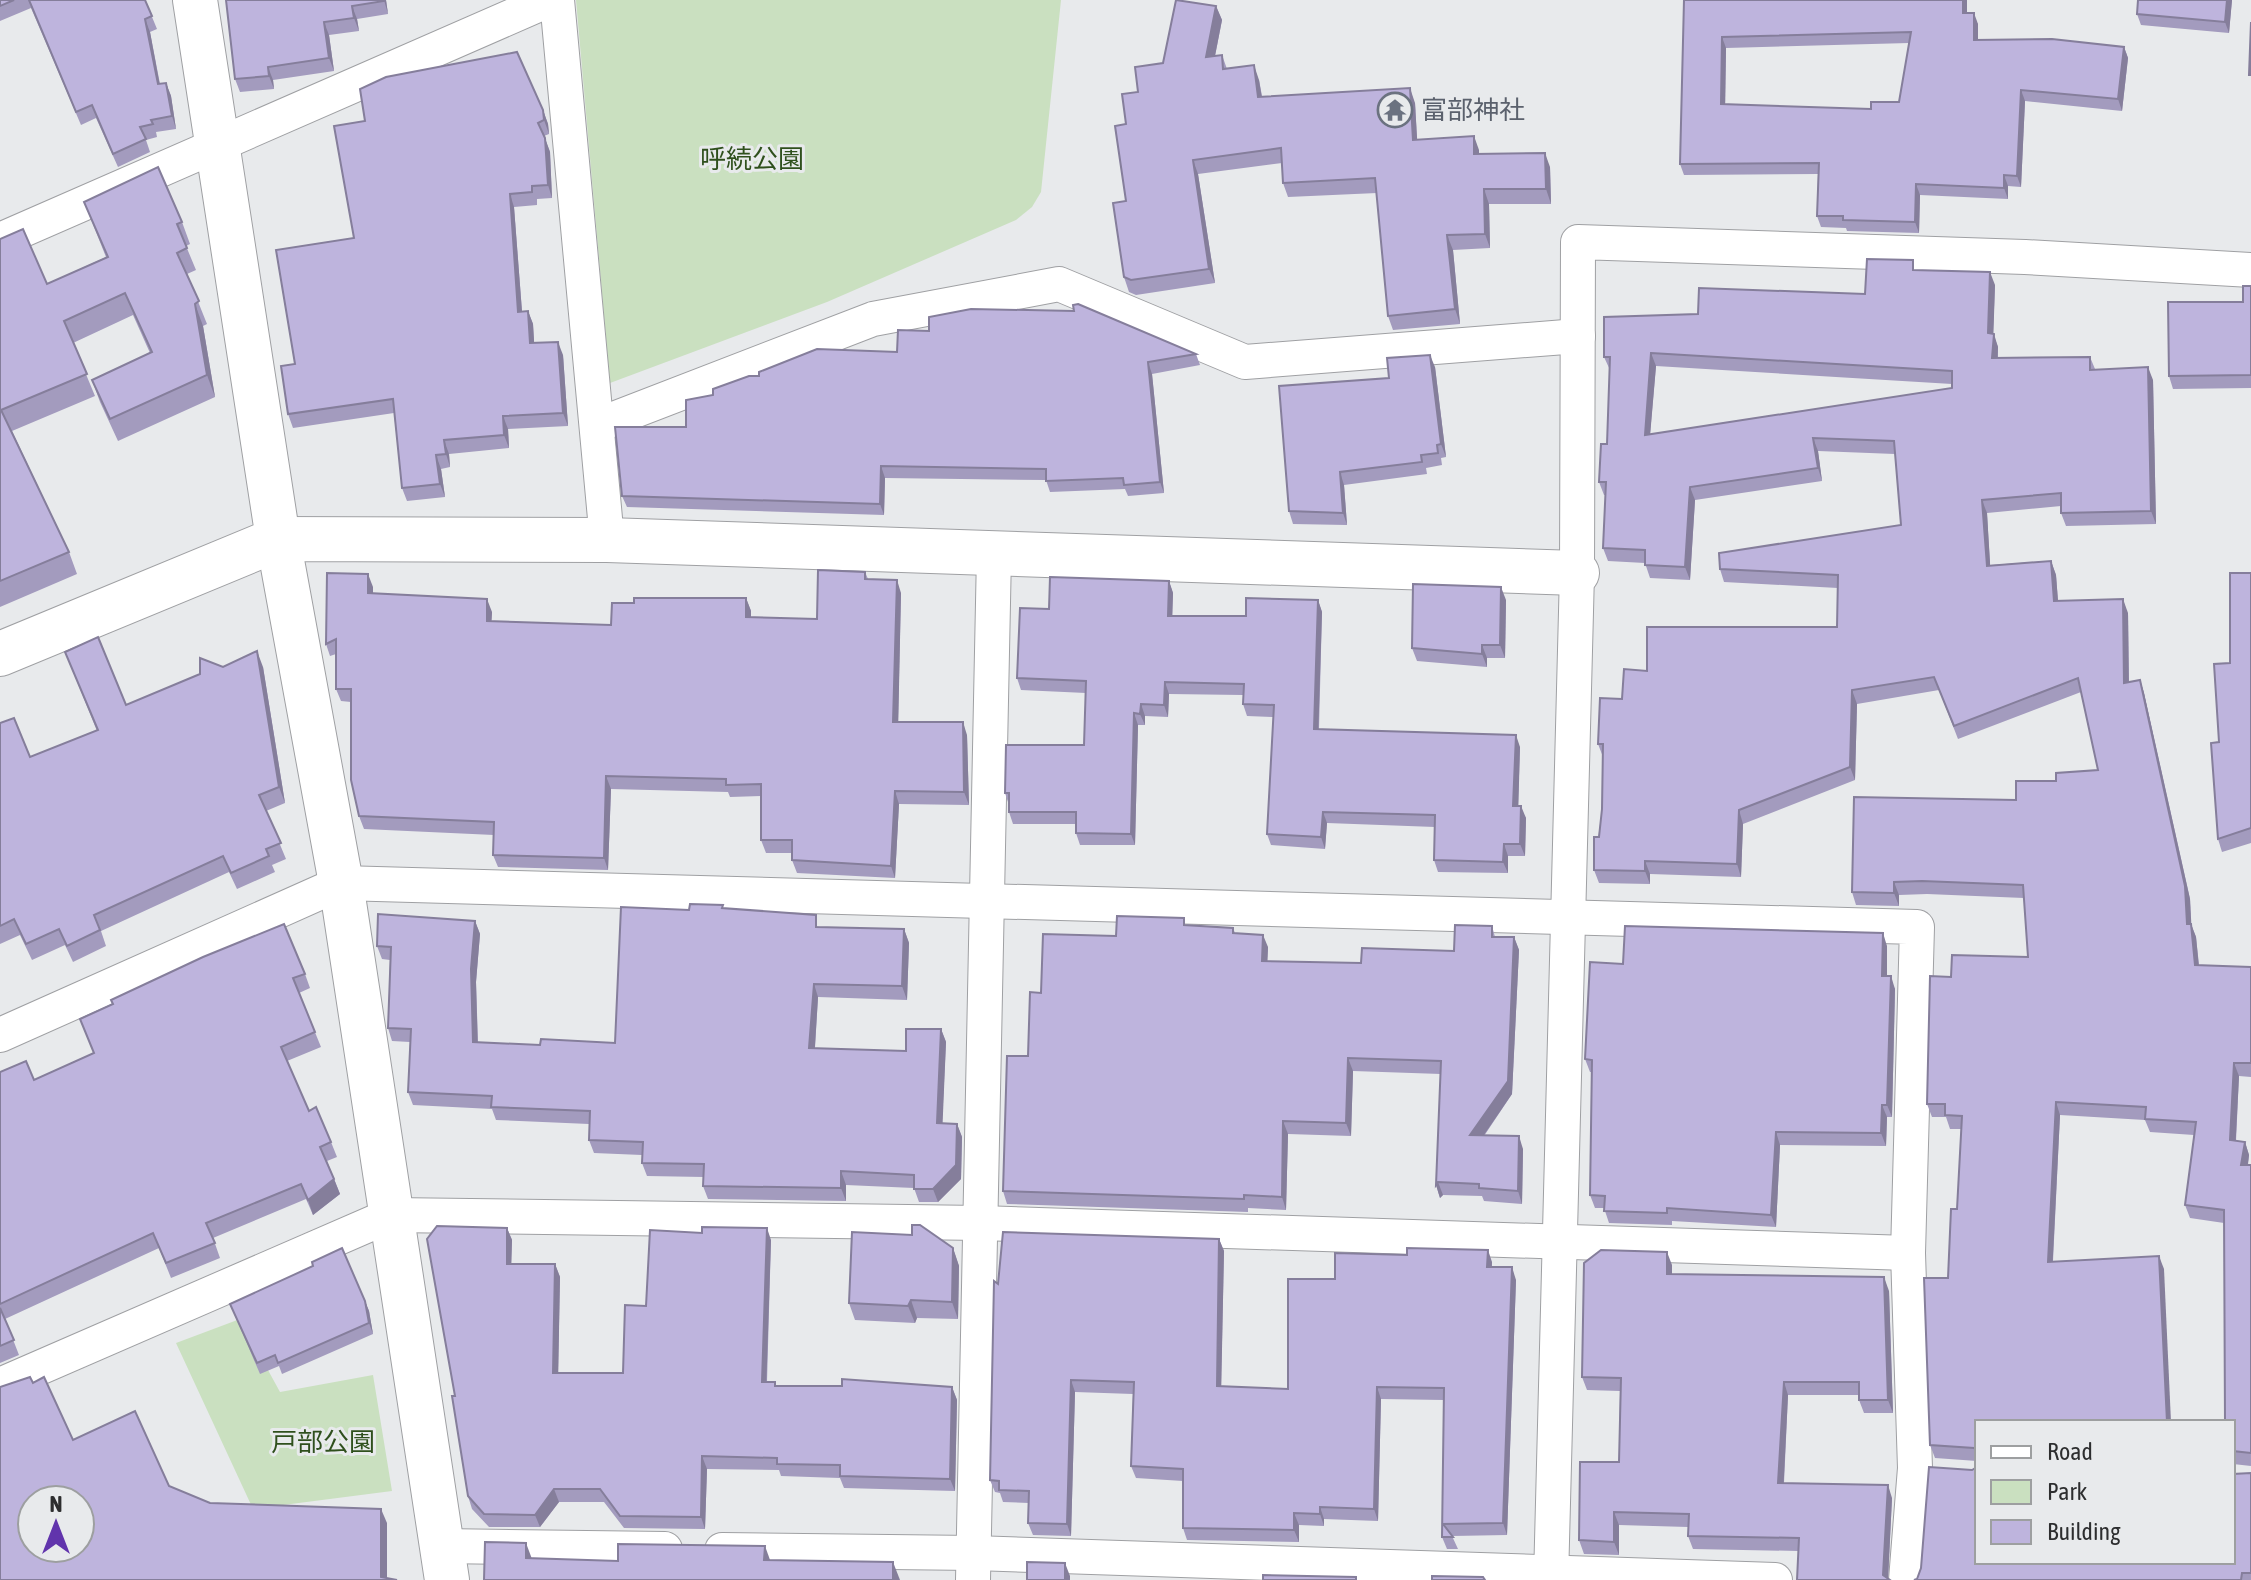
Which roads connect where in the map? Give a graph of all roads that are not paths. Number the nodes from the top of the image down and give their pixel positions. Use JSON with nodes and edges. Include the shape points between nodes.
{"nodes":[{"id":1,"x":195,"y":0,"type":"edge"},
{"id":2,"x":549,"y":0,"type":"edge"},
{"id":3,"x":557,"y":0,"type":"edge"},
{"id":4,"x":218,"y":143,"type":"junction"},
{"id":5,"x":0,"y":240,"type":"edge"},
{"id":6,"x":2251,"y":270,"type":"edge"},
{"id":7,"x":1578,"y":336,"type":"junction"},
{"id":8,"x":598,"y":425,"type":"junction"},
{"id":9,"x":278,"y":539,"type":"junction"},
{"id":10,"x":607,"y":540,"type":"junction"},
{"id":11,"x":994,"y":554,"type":"junction"},
{"id":12,"x":1577,"y":573,"type":"junction"},
{"id":13,"x":0,"y":654,"type":"edge"},
{"id":14,"x":341,"y":883,"type":"junction"},
{"id":15,"x":988,"y":901,"type":"junction"},
{"id":16,"x":1568,"y":916,"type":"junction"},
{"id":17,"x":0,"y":1035,"type":"edge"},
{"id":18,"x":391,"y":1215,"type":"junction"},
{"id":19,"x":981,"y":1223,"type":"junction"},
{"id":20,"x":1559,"y":1243,"type":"junction"},
{"id":21,"x":1908,"y":1253,"type":"junction"},
{"id":22,"x":0,"y":1385,"type":"edge"},
{"id":23,"x":444,"y":1563,"type":"edge"},
{"id":24,"x":973,"y":1566,"type":"edge"},
{"id":25,"x":1551,"y":1575,"type":"edge"},
{"id":26,"x":1775,"y":1580,"type":"edge"},
{"id":27,"x":1906,"y":1580,"type":"edge"}],
"edges":[{"from":1,"to":4,"type":"street"},
{"from":2,"to":4,"type":"street"},
{"from":3,"to":8,"type":"street"},
{"from":4,"to":5,"type":"street"},
{"from":4,"to":9,"type":"street"},
{"from":6,"to":7,"type":"street","via":[[1578,242]]},
{"from":7,"to":8,"type":"street","via":[[1245,362],[1059,284],[873,319]]},
{"from":7,"to":12,"type":"street"},
{"from":8,"to":10,"type":"street"},
{"from":9,"to":10,"type":"street"},
{"from":9,"to":13,"type":"street"},
{"from":9,"to":14,"type":"street"},
{"from":10,"to":11,"type":"street"},
{"from":11,"to":12,"type":"street"},
{"from":11,"to":15,"type":"street"},
{"from":12,"to":16,"type":"street"},
{"from":14,"to":15,"type":"street"},
{"from":14,"to":17,"type":"street"},
{"from":14,"to":18,"type":"street"},
{"from":15,"to":16,"type":"street"},
{"from":15,"to":19,"type":"street"},
{"from":16,"to":20,"type":"street"},
{"from":16,"to":21,"type":"street","via":[[1917,927]]},
{"from":18,"to":19,"type":"street"},
{"from":18,"to":22,"type":"street"},
{"from":18,"to":23,"type":"street"},
{"from":19,"to":20,"type":"street"},
{"from":19,"to":24,"type":"street"},
{"from":20,"to":21,"type":"street"},
{"from":20,"to":25,"type":"street"},
{"from":21,"to":27,"type":"street","via":[[1915,1468]]},
{"from":23,"to":24,"type":"street"},
{"from":24,"to":25,"type":"street"},
{"from":25,"to":26,"type":"street"}]}
